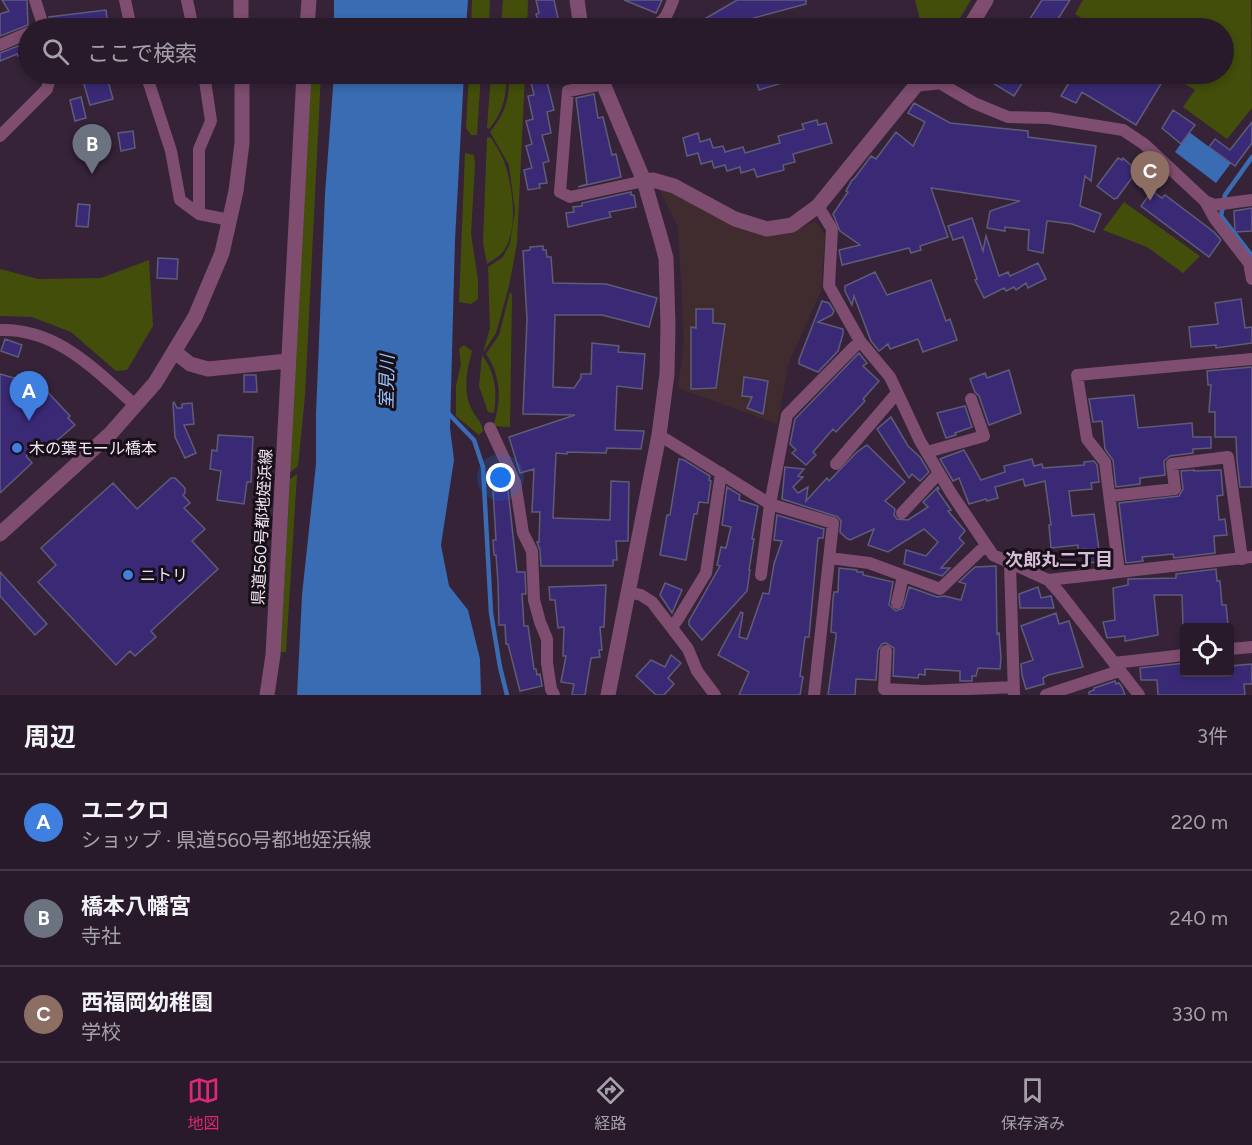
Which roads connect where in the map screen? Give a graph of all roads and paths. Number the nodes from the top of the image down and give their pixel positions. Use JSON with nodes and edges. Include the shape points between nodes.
{"nodes":[{"id":1,"x":35,"y":0,"type":"edge"},
{"id":2,"x":125,"y":0,"type":"edge"},
{"id":3,"x":187,"y":0,"type":"edge"},
{"id":4,"x":241,"y":0,"type":"edge"},
{"id":5,"x":309,"y":0,"type":"edge"},
{"id":6,"x":578,"y":0,"type":"edge"},
{"id":7,"x":673,"y":0,"type":"edge"},
{"id":8,"x":986,"y":0,"type":"edge"},
{"id":9,"x":40,"y":18,"type":"edge"},
{"id":10,"x":129,"y":18,"type":"edge"},
{"id":11,"x":191,"y":18,"type":"edge"},
{"id":12,"x":241,"y":18,"type":"edge"},
{"id":13,"x":308,"y":18,"type":"edge"},
{"id":14,"x":580,"y":18,"type":"edge"},
{"id":15,"x":665,"y":18,"type":"edge"},
{"id":16,"x":975,"y":18,"type":"edge"},
{"id":17,"x":18,"y":37,"type":"edge"},
{"id":18,"x":0,"y":45,"type":"edge"},
{"id":19,"x":48,"y":84,"type":"edge"},
{"id":20,"x":149,"y":84,"type":"edge"},
{"id":21,"x":205,"y":84,"type":"edge"},
{"id":22,"x":242,"y":84,"type":"edge"},
{"id":23,"x":303,"y":84,"type":"edge"},
{"id":24,"x":588,"y":84,"type":"edge"},
{"id":25,"x":603,"y":84,"type":"edge"},
{"id":26,"x":917,"y":84,"type":"edge"},
{"id":27,"x":949,"y":84,"type":"edge"},
{"id":28,"x":0,"y":136,"type":"edge"},
{"id":29,"x":644,"y":181,"type":"junction"},
{"id":30,"x":1252,"y":200,"type":"edge"},
{"id":31,"x":1209,"y":203,"type":"junction"},
{"id":32,"x":818,"y":206,"type":"junction"},
{"id":33,"x":199,"y":214,"type":"junction"},
{"id":34,"x":230,"y":220,"type":"junction"},
{"id":35,"x":1252,"y":279,"type":"edge"},
{"id":36,"x":0,"y":330,"type":"edge"},
{"id":37,"x":860,"y":341,"type":"junction"},
{"id":38,"x":175,"y":352,"type":"junction"},
{"id":39,"x":1252,"y":359,"type":"edge"},
{"id":40,"x":288,"y":361,"type":"junction"},
{"id":41,"x":897,"y":393,"type":"junction"},
{"id":42,"x":971,"y":399,"type":"dead end"},
{"id":43,"x":135,"y":405,"type":"junction"},
{"id":44,"x":490,"y":428,"type":"dead end"},
{"id":45,"x":659,"y":435,"type":"junction"},
{"id":46,"x":927,"y":452,"type":"junction"},
{"id":47,"x":836,"y":464,"type":"dead end"},
{"id":48,"x":721,"y":473,"type":"junction"},
{"id":49,"x":939,"y":473,"type":"junction"},
{"id":50,"x":1110,"y":496,"type":"junction"},
{"id":51,"x":770,"y":504,"type":"junction"},
{"id":52,"x":902,"y":513,"type":"dead end"},
{"id":53,"x":0,"y":534,"type":"edge"},
{"id":54,"x":986,"y":545,"type":"junction"},
{"id":55,"x":830,"y":558,"type":"junction"},
{"id":56,"x":1247,"y":558,"type":"edge"},
{"id":57,"x":1010,"y":564,"type":"junction"},
{"id":58,"x":1119,"y":572,"type":"junction"},
{"id":59,"x":761,"y":575,"type":"dead end"},
{"id":60,"x":903,"y":576,"type":"junction"},
{"id":61,"x":1048,"y":580,"type":"junction"},
{"id":62,"x":628,"y":592,"type":"junction"},
{"id":63,"x":897,"y":603,"type":"dead end"},
{"id":64,"x":672,"y":627,"type":"junction"},
{"id":65,"x":1252,"y":647,"type":"edge"},
{"id":66,"x":1234,"y":649,"type":"edge"},
{"id":67,"x":886,"y":651,"type":"dead end"},
{"id":68,"x":1180,"y":656,"type":"edge"},
{"id":69,"x":1117,"y":667,"type":"junction"},
{"id":70,"x":1014,"y":691,"type":"edge"},
{"id":71,"x":925,"y":693,"type":"edge"},
{"id":72,"x":267,"y":695,"type":"edge"},
{"id":73,"x":554,"y":695,"type":"edge"},
{"id":74,"x":608,"y":695,"type":"edge"},
{"id":75,"x":715,"y":695,"type":"edge"},
{"id":76,"x":814,"y":695,"type":"edge"},
{"id":77,"x":1046,"y":695,"type":"edge"},
{"id":78,"x":1139,"y":695,"type":"edge"}],
"edges":[{"from":1,"to":9,"type":"street"},
{"from":2,"to":10,"type":"street"},
{"from":3,"to":11,"type":"street"},
{"from":4,"to":12,"type":"street"},
{"from":5,"to":13,"type":"street"},
{"from":6,"to":14,"type":"street"},
{"from":7,"to":15,"type":"street"},
{"from":8,"to":16,"type":"street"},
{"from":17,"to":18,"type":"street"},
{"from":19,"to":28,"type":"street"},
{"from":20,"to":33,"type":"street","via":[[171,152],[180,200]]},
{"from":21,"to":33,"type":"street","via":[[211,121],[200,149]]},
{"from":22,"to":34,"type":"street","via":[[242,143]]},
{"from":23,"to":40,"type":"street","name":"県道560号都地姪浜線"},
{"from":24,"to":29,"type":"street","via":[[568,92],[560,192],[570,196]]},
{"from":25,"to":29,"type":"street"},
{"from":26,"to":32,"type":"street"},
{"from":27,"to":31,"type":"street","via":[[974,103],[1008,117],[1048,118],[1123,130]]},
{"from":29,"to":32,"type":"street","via":[[674,186],[735,219],[767,229],[792,225]]},
{"from":29,"to":45,"type":"street","via":[[666,258],[669,348]]},
{"from":30,"to":31,"type":"street"},
{"from":31,"to":35,"type":"street","via":[[1215,219],[1249,263]]},
{"from":32,"to":37,"type":"street","via":[[832,229],[829,285]]},
{"from":33,"to":34,"type":"street"},
{"from":34,"to":38,"type":"street","via":[[215,270]]},
{"from":36,"to":43,"type":"street","via":[[30,333],[62,345]]},
{"from":37,"to":41,"type":"street","via":[[890,377]]},
{"from":37,"to":51,"type":"street","via":[[787,415]]},
{"from":38,"to":40,"type":"street","via":[[190,364],[208,369]]},
{"from":38,"to":43,"type":"street"},
{"from":39,"to":50,"type":"street","via":[[1077,375],[1087,439],[1106,462]]},
{"from":40,"to":72,"type":"street","name":"県道560号都地姪浜線","via":[[274,644]]},
{"from":41,"to":46,"type":"street"},
{"from":41,"to":47,"type":"street"},
{"from":42,"to":46,"type":"street","via":[[984,436]]},
{"from":43,"to":53,"type":"street","via":[[111,433]]},
{"from":44,"to":73,"type":"street","via":[[515,482],[523,533],[532,551],[534,600],[547,639]]},
{"from":45,"to":48,"type":"street"},
{"from":45,"to":62,"type":"street"},
{"from":46,"to":49,"type":"street"},
{"from":48,"to":51,"type":"street"},
{"from":48,"to":64,"type":"street","via":[[706,573]]},
{"from":49,"to":52,"type":"street"},
{"from":49,"to":54,"type":"street"},
{"from":50,"to":56,"type":"street","via":[[1175,489],[1172,464],[1228,457]]},
{"from":50,"to":58,"type":"street"},
{"from":51,"to":55,"type":"street","via":[[833,523]]},
{"from":51,"to":59,"type":"street"},
{"from":54,"to":57,"type":"street","via":[[993,555]]},
{"from":54,"to":60,"type":"street","via":[[940,589]]},
{"from":55,"to":60,"type":"street","via":[[869,564]]},
{"from":55,"to":76,"type":"street"},
{"from":56,"to":58,"type":"street"},
{"from":57,"to":61,"type":"street"},
{"from":57,"to":70,"type":"street"},
{"from":58,"to":61,"type":"street"},
{"from":60,"to":63,"type":"street"},
{"from":61,"to":69,"type":"street"},
{"from":62,"to":64,"type":"street","via":[[652,602]]},
{"from":62,"to":74,"type":"street"},
{"from":64,"to":75,"type":"street"},
{"from":65,"to":66,"type":"street"},
{"from":67,"to":71,"type":"street","via":[[884,688]]},
{"from":68,"to":69,"type":"street"},
{"from":69,"to":77,"type":"street"},
{"from":69,"to":78,"type":"street"},
{"from":70,"to":71,"type":"street"}]}
